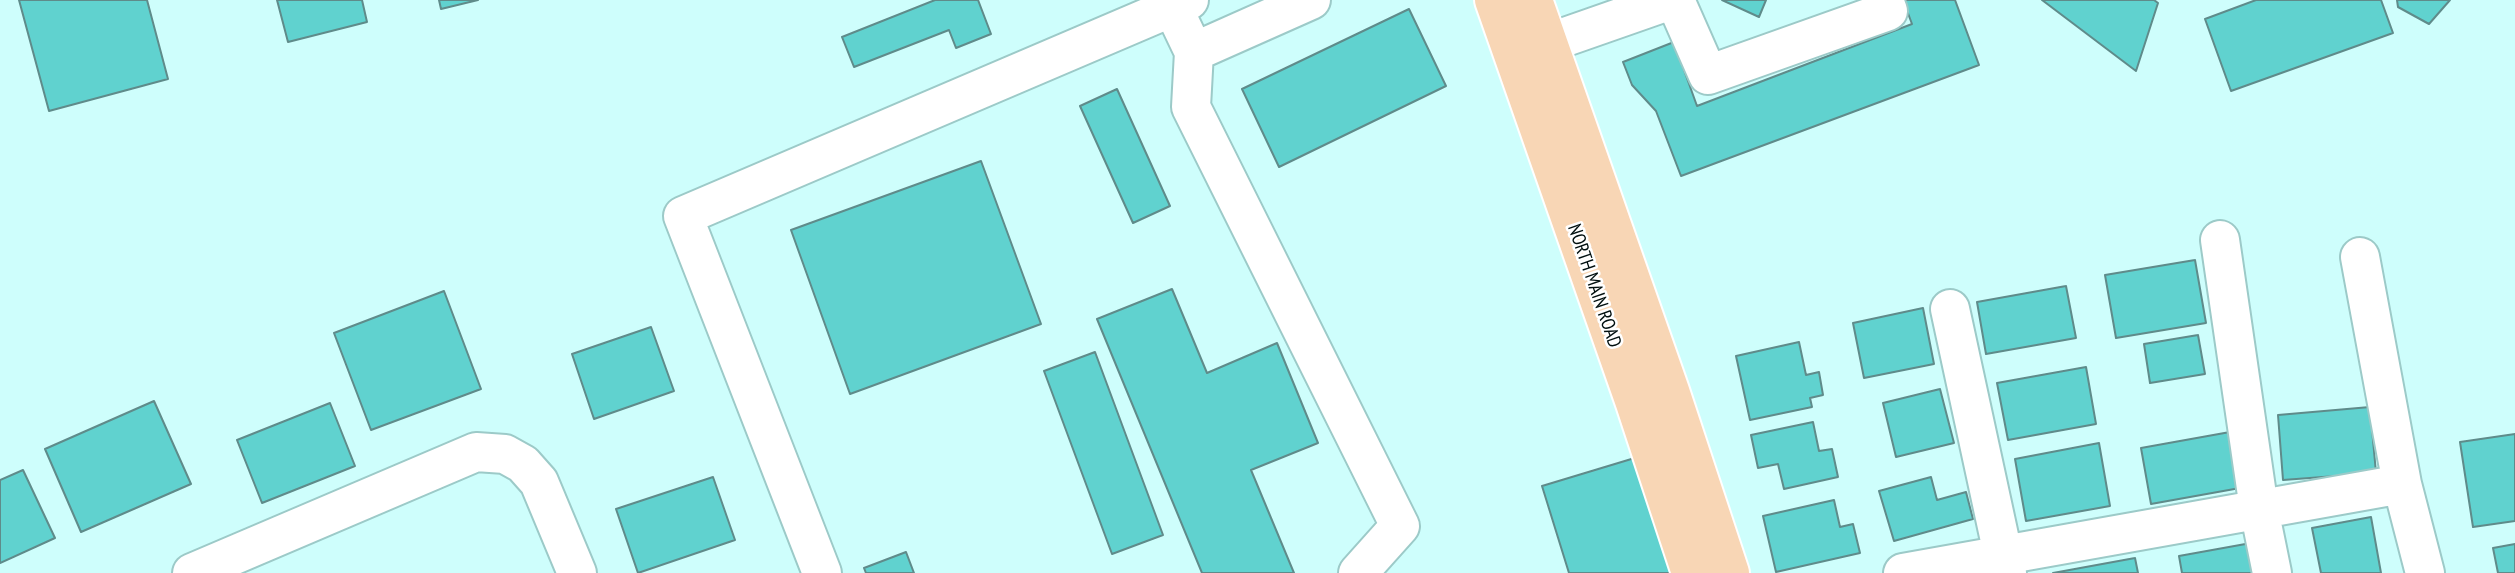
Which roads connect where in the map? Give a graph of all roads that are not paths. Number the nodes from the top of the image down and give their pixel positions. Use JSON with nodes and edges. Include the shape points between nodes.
{"nodes":[{"id":1,"x":1311,"y":0,"type":"edge"},
{"id":2,"x":1494,"y":0,"type":"edge"},
{"id":3,"x":1533,"y":0,"type":"edge"},
{"id":4,"x":1673,"y":0,"type":"edge"},
{"id":5,"x":1884,"y":0,"type":"edge"},
{"id":6,"x":1180,"y":3,"type":"edge"},
{"id":7,"x":1548,"y":43,"type":"junction"},
{"id":8,"x":1194,"y":52,"type":"junction"},
{"id":9,"x":2220,"y":240,"type":"dead end"},
{"id":10,"x":2360,"y":257,"type":"dead end"},
{"id":11,"x":1950,"y":309,"type":"dead end"},
{"id":12,"x":2402,"y":484,"type":"junction"},
{"id":13,"x":2259,"y":509,"type":"junction"},
{"id":14,"x":2006,"y":564,"type":"edge"},
{"id":15,"x":192,"y":573,"type":"edge"},
{"id":16,"x":577,"y":573,"type":"edge"},
{"id":17,"x":821,"y":573,"type":"edge"},
{"id":18,"x":1358,"y":573,"type":"edge"},
{"id":19,"x":1691,"y":573,"type":"edge"},
{"id":20,"x":1730,"y":573,"type":"edge"},
{"id":21,"x":1903,"y":573,"type":"edge"},
{"id":22,"x":2272,"y":573,"type":"edge"},
{"id":23,"x":2425,"y":573,"type":"edge"}],
"edges":[{"from":1,"to":8,"type":"street"},
{"from":2,"to":19,"type":"main road","name":"NORTH MAIN ROAD"},
{"from":3,"to":7,"type":"main road","name":"NORTH MAIN ROAD"},
{"from":4,"to":5,"type":"street","via":[[1708,75],[1888,11]]},
{"from":4,"to":7,"type":"street"},
{"from":6,"to":8,"type":"street"},
{"from":6,"to":17,"type":"street","via":[[683,216]]},
{"from":7,"to":20,"type":"main road","name":"NORTH MAIN ROAD"},
{"from":8,"to":18,"type":"street","via":[[1191,107],[1400,526]]},
{"from":9,"to":13,"type":"street"},
{"from":10,"to":12,"type":"street"},
{"from":11,"to":14,"type":"street"},
{"from":12,"to":13,"type":"street"},
{"from":12,"to":23,"type":"street"},
{"from":13,"to":14,"type":"street"},
{"from":13,"to":22,"type":"street"},
{"from":14,"to":21,"type":"street"},
{"from":15,"to":16,"type":"street","via":[[476,452],[505,454],[523,464],[539,482]]}]}
